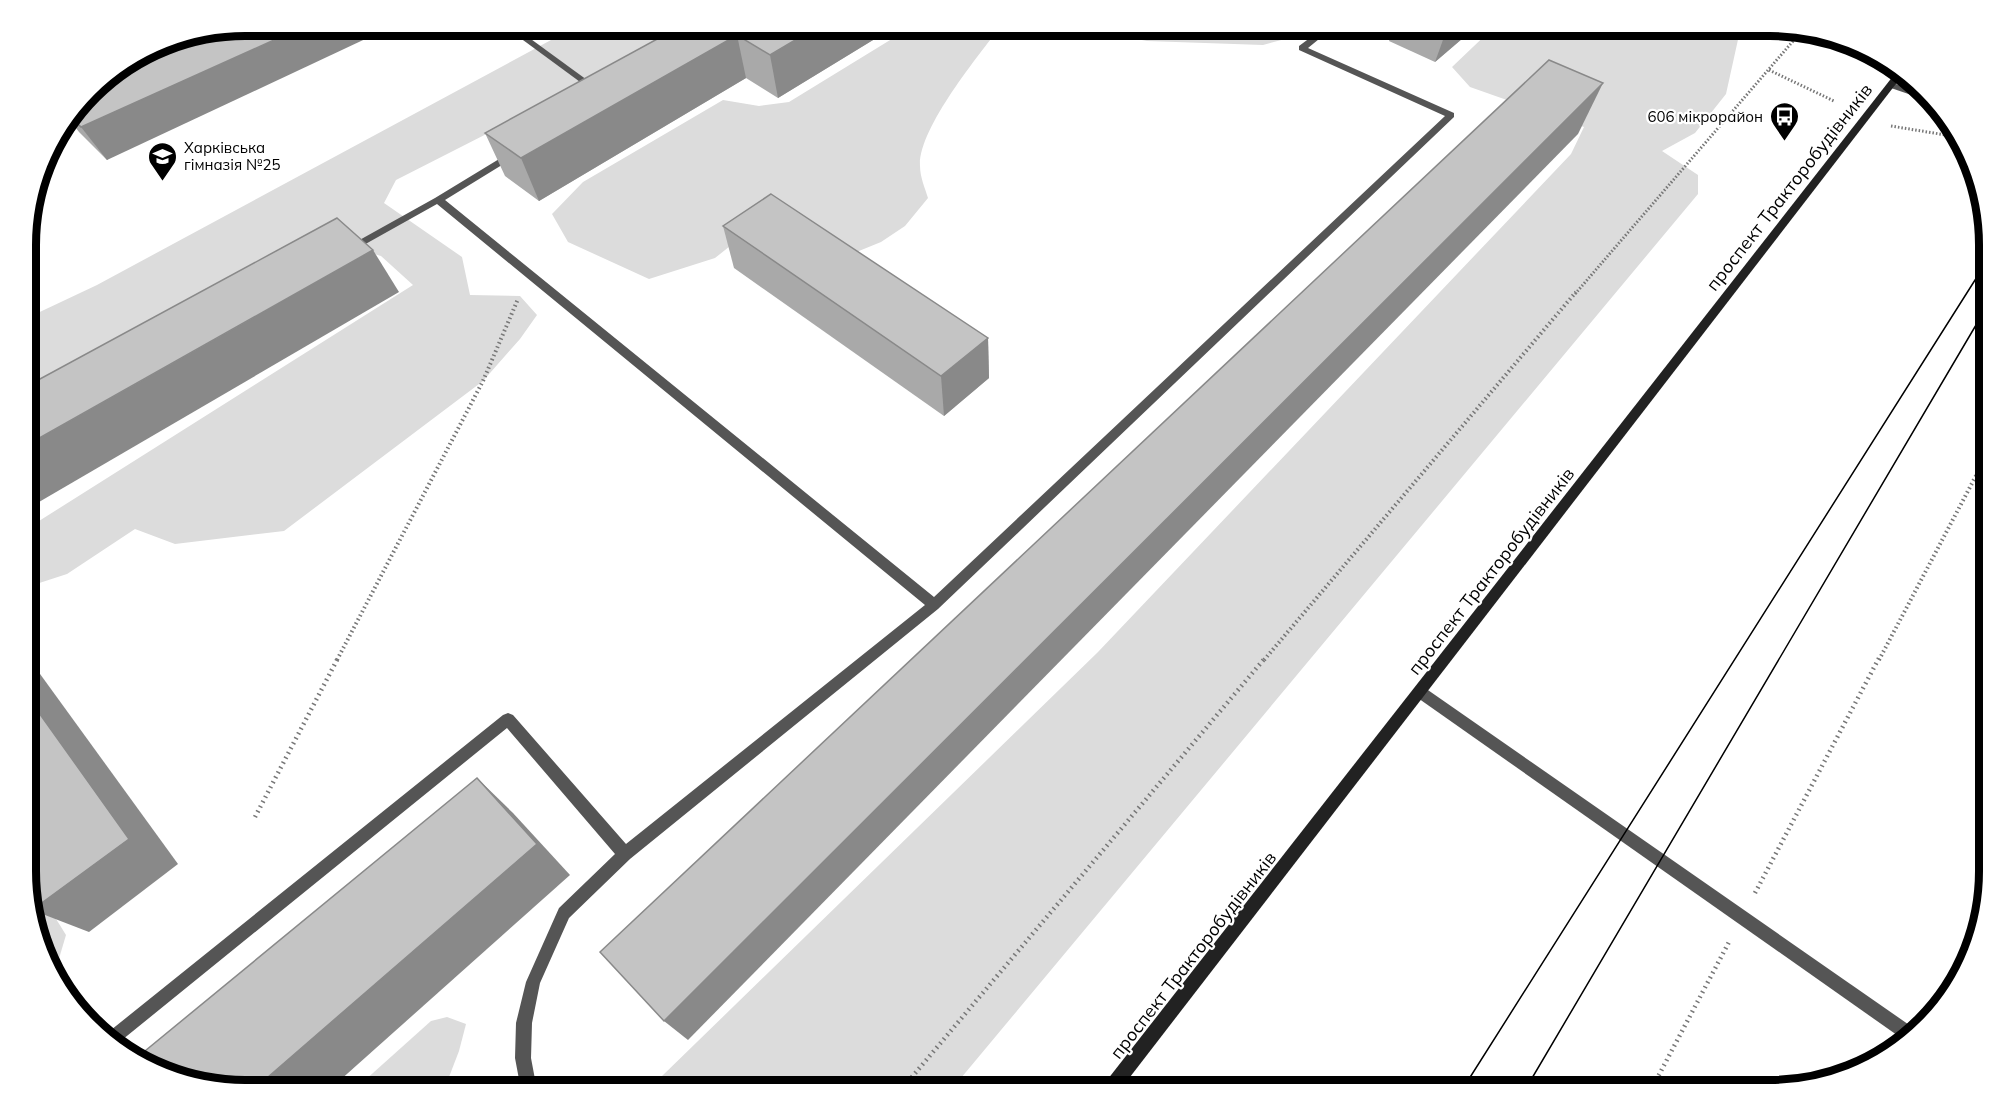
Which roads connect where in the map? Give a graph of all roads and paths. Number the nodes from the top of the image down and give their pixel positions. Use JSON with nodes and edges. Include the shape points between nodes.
{"nodes":[{"id":1,"x":522,"y":36,"type":"edge"},
{"id":2,"x":1318,"y":36,"type":"edge"},
{"id":3,"x":1796,"y":38,"type":"edge"},
{"id":4,"x":1769,"y":70,"type":"junction"},
{"id":5,"x":1895,"y":78,"type":"edge"},
{"id":6,"x":1891,"y":85,"type":"junction"},
{"id":7,"x":1914,"y":94,"type":"edge"},
{"id":8,"x":606,"y":97,"type":"edge"},
{"id":9,"x":1834,"y":101,"type":"dead end"},
{"id":10,"x":1887,"y":125,"type":"dead end"},
{"id":11,"x":1948,"y":135,"type":"edge"},
{"id":12,"x":517,"y":152,"type":"edge"},
{"id":13,"x":438,"y":200,"type":"junction"},
{"id":14,"x":335,"y":257,"type":"edge"},
{"id":15,"x":529,"y":274,"type":"junction"},
{"id":16,"x":1979,"y":470,"type":"edge"},
{"id":17,"x":934,"y":605,"type":"junction"},
{"id":18,"x":1420,"y":692,"type":"junction"},
{"id":19,"x":255,"y":817,"type":"dead end"},
{"id":20,"x":626,"y":854,"type":"junction"},
{"id":21,"x":1742,"y":917,"type":"junction"},
{"id":22,"x":1904,"y":1031,"type":"edge"},
{"id":23,"x":116,"y":1036,"type":"edge"},
{"id":24,"x":527,"y":1080,"type":"edge"},
{"id":25,"x":909,"y":1080,"type":"edge"},
{"id":26,"x":1118,"y":1080,"type":"edge"},
{"id":27,"x":1656,"y":1080,"type":"edge"}],
"edges":[{"from":1,"to":8,"type":"lane"},
{"from":2,"to":17,"type":"lane","via":[[1302,48],[1450,115]]},
{"from":3,"to":4,"type":"path"},
{"from":4,"to":9,"type":"path"},
{"from":4,"to":25,"type":"path","via":[[1473,412]]},
{"from":5,"to":6,"type":"main road","name":"проспект Тракторобудівників"},
{"from":6,"to":7,"type":"lane"},
{"from":6,"to":18,"type":"main road","name":"проспект Тракторобудівників"},
{"from":10,"to":11,"type":"path"},
{"from":12,"to":13,"type":"lane"},
{"from":13,"to":14,"type":"lane"},
{"from":13,"to":15,"type":"lane"},
{"from":15,"to":17,"type":"lane"},
{"from":15,"to":19,"type":"path","via":[[483,381]]},
{"from":16,"to":21,"type":"path"},
{"from":17,"to":20,"type":"lane"},
{"from":18,"to":21,"type":"lane"},
{"from":18,"to":26,"type":"main road","name":"проспект Тракторобудівників"},
{"from":20,"to":23,"type":"lane","via":[[508,719]]},
{"from":20,"to":24,"type":"lane","via":[[564,913],[541,962],[524,1023]]},
{"from":21,"to":22,"type":"lane"},
{"from":21,"to":27,"type":"path"}]}
